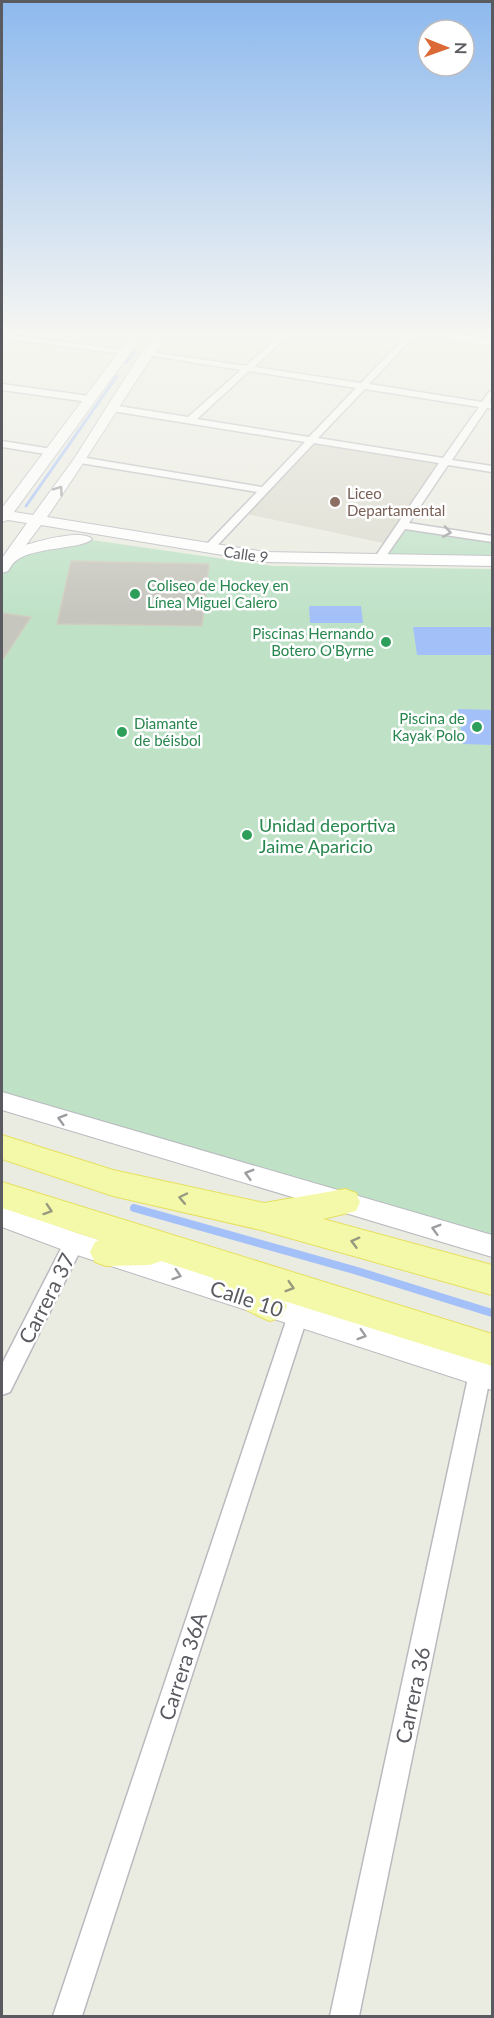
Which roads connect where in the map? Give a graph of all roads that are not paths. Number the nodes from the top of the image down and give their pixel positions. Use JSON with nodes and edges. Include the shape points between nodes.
{"nodes":[{"id":1,"x":69,"y":427,"type":"edge"},
{"id":2,"x":100,"y":427,"type":"edge"},
{"id":3,"x":227,"y":427,"type":"edge"},
{"id":4,"x":324,"y":427,"type":"edge"},
{"id":5,"x":472,"y":427,"type":"edge"},
{"id":6,"x":311,"y":441,"type":"junction"},
{"id":7,"x":2,"y":444,"type":"edge"},
{"id":8,"x":52,"y":452,"type":"junction"},
{"id":9,"x":80,"y":460,"type":"junction"},
{"id":10,"x":445,"y":462,"type":"junction"},
{"id":11,"x":492,"y":469,"type":"edge"},
{"id":12,"x":264,"y":490,"type":"junction"},
{"id":13,"x":2,"y":518,"type":"edge"},
{"id":14,"x":401,"y":525,"type":"junction"},
{"id":15,"x":33,"y":526,"type":"junction"},
{"id":16,"x":84,"y":538,"type":"junction"},
{"id":17,"x":492,"y":539,"type":"edge"},
{"id":18,"x":209,"y":549,"type":"junction"},
{"id":19,"x":378,"y":560,"type":"junction"},
{"id":20,"x":492,"y":561,"type":"edge"},
{"id":21,"x":5,"y":563,"type":"edge"},
{"id":22,"x":492,"y":569,"type":"edge"},
{"id":23,"x":2,"y":1101,"type":"edge"},
{"id":24,"x":2,"y":1147,"type":"edge"},
{"id":25,"x":2,"y":1195,"type":"edge"},
{"id":26,"x":345,"y":1202,"type":"junction"},
{"id":27,"x":261,"y":1215,"type":"junction"},
{"id":28,"x":2,"y":1217,"type":"edge"},
{"id":29,"x":91,"y":1240,"type":"junction"},
{"id":30,"x":492,"y":1246,"type":"edge"},
{"id":31,"x":208,"y":1262,"type":"junction"},
{"id":32,"x":492,"y":1280,"type":"edge"},
{"id":33,"x":284,"y":1310,"type":"junction"},
{"id":34,"x":488,"y":1367,"type":"edge"},
{"id":35,"x":2,"y":1385,"type":"edge"},
{"id":36,"x":67,"y":2016,"type":"edge"},
{"id":37,"x":344,"y":2016,"type":"edge"}],
"edges":[{"from":1,"to":8,"type":"main road"},
{"from":2,"to":9,"type":"main road"},
{"from":3,"to":6,"type":"street"},
{"from":4,"to":6,"type":"street"},
{"from":5,"to":10,"type":"street"},
{"from":6,"to":10,"type":"street"},
{"from":6,"to":12,"type":"street"},
{"from":7,"to":8,"type":"street"},
{"from":8,"to":13,"type":"main road"},
{"from":9,"to":12,"type":"street"},
{"from":15,"to":9,"type":"main road","one_way":true},
{"from":10,"to":11,"type":"street"},
{"from":10,"to":14,"type":"street"},
{"from":12,"to":18,"type":"street"},
{"from":13,"to":15,"type":"main road","name":"Calle 9"},
{"from":14,"to":17,"type":"street","one_way":true},
{"from":14,"to":19,"type":"street"},
{"from":15,"to":16,"type":"main road","name":"Calle 9"},
{"from":15,"to":18,"type":"main road","name":"Calle 9"},
{"from":15,"to":21,"type":"main road"},
{"from":16,"to":21,"type":"main road","via":[[44,544]]},
{"from":16,"to":22,"type":"main road","name":"Calle 9","via":[[273,566]]},
{"from":18,"to":19,"type":"main road","name":"Calle 9","via":[[276,558]]},
{"from":19,"to":20,"type":"main road","name":"Calle 9"},
{"from":26,"to":23,"type":"street","one_way":true},
{"from":27,"to":24,"type":"main road","one_way":true,"via":[[113,1183]]},
{"from":25,"to":29,"type":"main road","name":"Calle 10","one_way":true},
{"from":26,"to":27,"type":"main road"},
{"from":30,"to":26,"type":"street","one_way":true},
{"from":32,"to":27,"type":"main road","one_way":true},
{"from":28,"to":29,"type":"street","name":"Calle 10"},
{"from":29,"to":31,"type":"main road","name":"Calle 10","via":[[172,1251]]},
{"from":29,"to":33,"type":"street","name":"Calle 10","one_way":true},
{"from":29,"to":35,"type":"street","name":"Carrera 37"},
{"from":31,"to":33,"type":"main road"},
{"from":31,"to":34,"type":"main road","name":"Calle 10","one_way":true},
{"from":33,"to":34,"type":"street","name":"Calle 10","one_way":true},
{"from":33,"to":36,"type":"street","name":"Carrera 36A"},
{"from":34,"to":37,"type":"street","name":"Carrera 36"}]}
